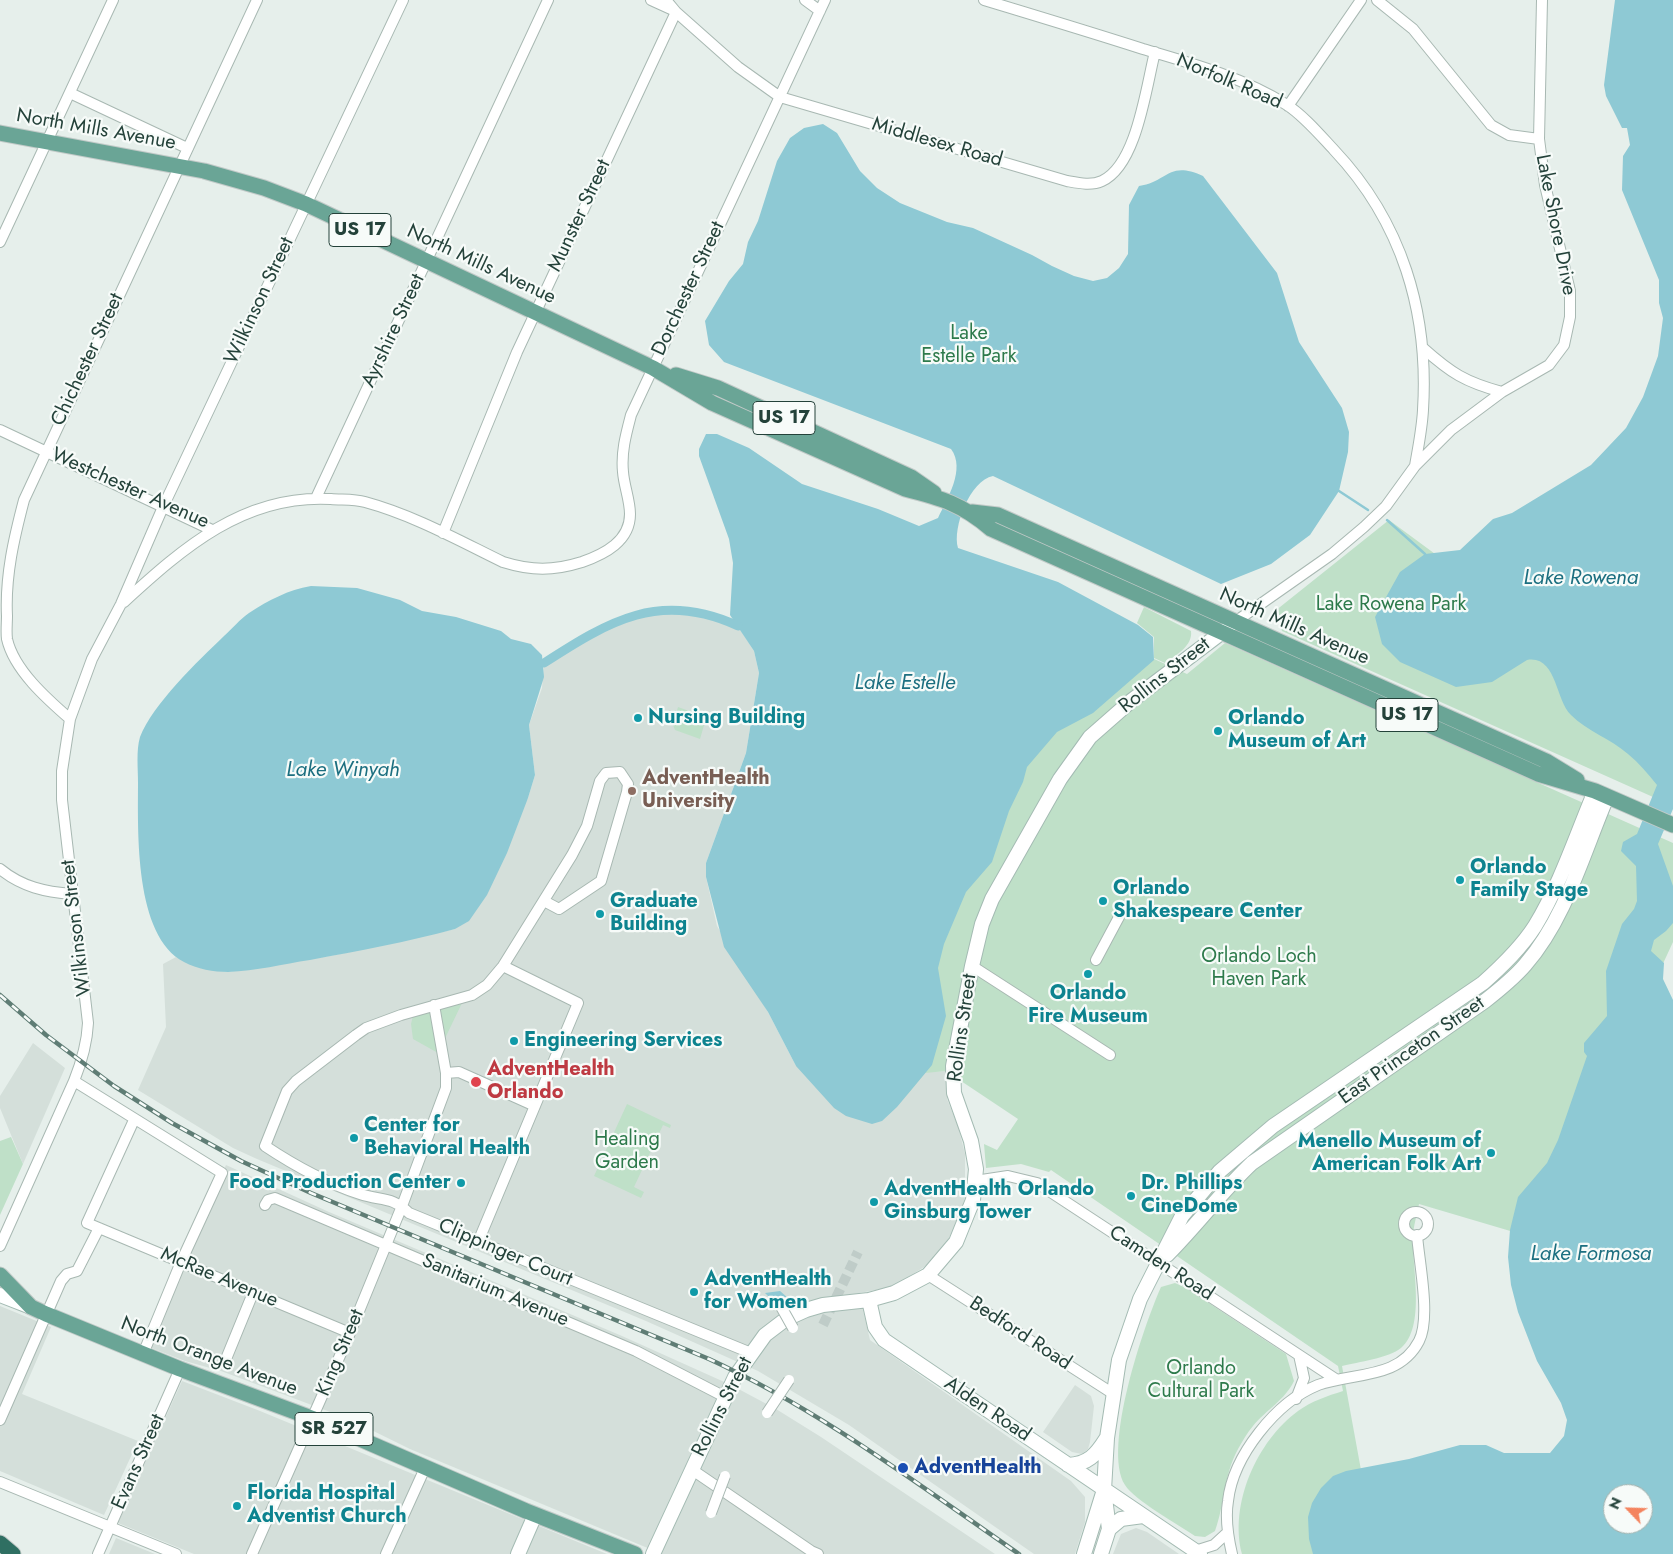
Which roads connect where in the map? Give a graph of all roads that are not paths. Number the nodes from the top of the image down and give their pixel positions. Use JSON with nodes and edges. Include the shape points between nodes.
{"nodes":[{"id":1,"x":113,"y":0,"type":"edge"},
{"id":2,"x":257,"y":0,"type":"edge"},
{"id":3,"x":402,"y":0,"type":"edge"},
{"id":4,"x":548,"y":0,"type":"edge"},
{"id":5,"x":651,"y":0,"type":"edge"},
{"id":6,"x":666,"y":0,"type":"edge"},
{"id":7,"x":805,"y":0,"type":"edge"},
{"id":8,"x":825,"y":0,"type":"edge"},
{"id":9,"x":984,"y":0,"type":"edge"},
{"id":10,"x":1361,"y":0,"type":"edge"},
{"id":11,"x":1377,"y":0,"type":"edge"},
{"id":12,"x":1542,"y":0,"type":"edge"},
{"id":13,"x":820,"y":11,"type":"junction"},
{"id":14,"x":676,"y":12,"type":"junction"},
{"id":15,"x":1155,"y":52,"type":"junction"},
{"id":16,"x":70,"y":93,"type":"junction"},
{"id":17,"x":780,"y":97,"type":"junction"},
{"id":18,"x":1288,"y":106,"type":"junction"},
{"id":19,"x":0,"y":133,"type":"edge"},
{"id":20,"x":1538,"y":139,"type":"junction"},
{"id":21,"x":47,"y":143,"type":"junction"},
{"id":22,"x":187,"y":148,"type":"junction"},
{"id":23,"x":178,"y":165,"type":"junction"},
{"id":24,"x":306,"y":204,"type":"junction"},
{"id":25,"x":0,"y":242,"type":"edge"},
{"id":26,"x":426,"y":261,"type":"junction"},
{"id":27,"x":535,"y":313,"type":"junction"},
{"id":28,"x":1423,"y":348,"type":"junction"},
{"id":29,"x":653,"y":368,"type":"junction"},
{"id":30,"x":1502,"y":392,"type":"junction"},
{"id":31,"x":0,"y":430,"type":"edge"},
{"id":32,"x":45,"y":451,"type":"junction"},
{"id":33,"x":1415,"y":466,"type":"junction"},
{"id":34,"x":316,"y":498,"type":"junction"},
{"id":35,"x":163,"y":507,"type":"junction"},
{"id":36,"x":972,"y":512,"type":"junction"},
{"id":37,"x":212,"y":530,"type":"junction"},
{"id":38,"x":442,"y":533,"type":"junction"},
{"id":39,"x":575,"y":564,"type":"joint"},
{"id":40,"x":121,"y":604,"type":"junction"},
{"id":41,"x":1236,"y":622,"type":"junction"},
{"id":42,"x":1221,"y":633,"type":"junction"},
{"id":43,"x":70,"y":719,"type":"junction"},
{"id":44,"x":1601,"y":794,"type":"junction"},
{"id":45,"x":1672,"y":825,"type":"edge"},
{"id":46,"x":0,"y":869,"type":"edge"},
{"id":47,"x":73,"y":894,"type":"junction"},
{"id":48,"x":544,"y":901,"type":"junction"},
{"id":49,"x":1119,"y":917,"type":"dead end"},
{"id":50,"x":1096,"y":960,"type":"dead end"},
{"id":51,"x":503,"y":966,"type":"junction"},
{"id":52,"x":972,"y":966,"type":"junction"},
{"id":53,"x":434,"y":1005,"type":"junction"},
{"id":54,"x":1110,"y":1055,"type":"dead end"},
{"id":55,"x":446,"y":1073,"type":"junction"},
{"id":56,"x":1346,"y":1077,"type":"junction"},
{"id":57,"x":74,"y":1081,"type":"junction"},
{"id":58,"x":1332,"y":1087,"type":"junction"},
{"id":59,"x":1356,"y":1090,"type":"junction"},
{"id":60,"x":1342,"y":1099,"type":"junction"},
{"id":61,"x":535,"y":1106,"type":"junction"},
{"id":62,"x":134,"y":1120,"type":"junction"},
{"id":63,"x":975,"y":1181,"type":"junction"},
{"id":64,"x":265,"y":1205,"type":"dead end"},
{"id":65,"x":402,"y":1206,"type":"junction"},
{"id":66,"x":99,"y":1228,"type":"junction"},
{"id":67,"x":1417,"y":1236,"type":"dead end"},
{"id":68,"x":478,"y":1242,"type":"junction"},
{"id":69,"x":385,"y":1244,"type":"junction"},
{"id":70,"x":0,"y":1246,"type":"edge"},
{"id":71,"x":181,"y":1262,"type":"junction"},
{"id":72,"x":1160,"y":1262,"type":"junction"},
{"id":73,"x":0,"y":1275,"type":"edge"},
{"id":74,"x":928,"y":1275,"type":"junction"},
{"id":75,"x":253,"y":1293,"type":"junction"},
{"id":76,"x":0,"y":1295,"type":"edge"},
{"id":77,"x":869,"y":1300,"type":"junction"},
{"id":78,"x":779,"y":1303,"type":"dead end"},
{"id":79,"x":31,"y":1307,"type":"junction"},
{"id":80,"x":46,"y":1314,"type":"junction"},
{"id":81,"x":793,"y":1328,"type":"dead end"},
{"id":82,"x":350,"y":1333,"type":"junction"},
{"id":83,"x":750,"y":1353,"type":"junction"},
{"id":84,"x":143,"y":1354,"type":"junction"},
{"id":85,"x":1299,"y":1355,"type":"junction"},
{"id":86,"x":226,"y":1359,"type":"dead end"},
{"id":87,"x":180,"y":1370,"type":"junction"},
{"id":88,"x":789,"y":1380,"type":"dead end"},
{"id":89,"x":1337,"y":1380,"type":"junction"},
{"id":90,"x":1112,"y":1393,"type":"junction"},
{"id":91,"x":725,"y":1397,"type":"junction"},
{"id":92,"x":1296,"y":1399,"type":"junction"},
{"id":93,"x":767,"y":1412,"type":"dead end"},
{"id":94,"x":314,"y":1419,"type":"junction"},
{"id":95,"x":0,"y":1420,"type":"edge"},
{"id":96,"x":1107,"y":1438,"type":"junction"},
{"id":97,"x":1068,"y":1465,"type":"junction"},
{"id":98,"x":425,"y":1468,"type":"junction"},
{"id":99,"x":691,"y":1469,"type":"junction"},
{"id":100,"x":725,"y":1476,"type":"dead end"},
{"id":101,"x":0,"y":1482,"type":"edge"},
{"id":102,"x":1104,"y":1490,"type":"junction"},
{"id":103,"x":711,"y":1513,"type":"dead end"},
{"id":104,"x":535,"y":1515,"type":"junction"},
{"id":105,"x":1144,"y":1516,"type":"junction"},
{"id":106,"x":110,"y":1527,"type":"junction"},
{"id":107,"x":1109,"y":1529,"type":"junction"},
{"id":108,"x":1228,"y":1533,"type":"junction"},
{"id":109,"x":0,"y":1543,"type":"edge"},
{"id":110,"x":1197,"y":1552,"type":"edge"},
{"id":111,"x":813,"y":1553,"type":"edge"},
{"id":112,"x":13,"y":1554,"type":"edge"},
{"id":113,"x":98,"y":1554,"type":"edge"},
{"id":114,"x":176,"y":1554,"type":"edge"},
{"id":115,"x":252,"y":1554,"type":"edge"},
{"id":116,"x":386,"y":1554,"type":"edge"},
{"id":117,"x":518,"y":1554,"type":"edge"},
{"id":118,"x":635,"y":1554,"type":"edge"},
{"id":119,"x":653,"y":1554,"type":"edge"},
{"id":120,"x":1084,"y":1554,"type":"edge"},
{"id":121,"x":1102,"y":1554,"type":"edge"},
{"id":122,"x":1232,"y":1554,"type":"edge"}],
"edges":[{"from":1,"to":16,"type":"street"},
{"from":2,"to":22,"type":"street","name":"Chichester Street"},
{"from":3,"to":24,"type":"street","name":"Wilkinson Street"},
{"from":4,"to":26,"type":"street","name":"Ayrshire Street"},
{"from":5,"to":14,"type":"street"},
{"from":6,"to":14,"type":"street","name":"Middlesex Road"},
{"from":7,"to":13,"type":"street"},
{"from":8,"to":13,"type":"street","name":"Dorchester Street"},
{"from":9,"to":15,"type":"street","name":"Norfolk Road"},
{"from":10,"to":18,"type":"street"},
{"from":11,"to":20,"type":"street","via":[[1413,29],[1491,125],[1509,135]]},
{"from":12,"to":20,"type":"street","name":"Lake Shore Drive"},
{"from":13,"to":17,"type":"street","name":"Dorchester Street"},
{"from":14,"to":17,"type":"street","name":"Middlesex Road","via":[[738,67]]},
{"from":14,"to":27,"type":"street","name":"Munster Street"},
{"from":15,"to":17,"type":"street","name":"Middlesex Road","via":[[1133,142],[1125,160],[1101,182],[1084,184],[1058,178]]},
{"from":15,"to":18,"type":"street","name":"Norfolk Road","via":[[1206,68]]},
{"from":16,"to":21,"type":"street"},
{"from":16,"to":22,"type":"street"},
{"from":17,"to":29,"type":"street","name":"Dorchester Street"},
{"from":18,"to":28,"type":"street","name":"Norfolk Road","via":[[1354,172],[1382,213],[1398,246],[1417,305]]},
{"from":19,"to":21,"type":"main road","name":"North Mills Avenue","number":"US 17"},
{"from":20,"to":30,"type":"street","name":"Lake Shore Drive","via":[[1545,185],[1570,291],[1570,318],[1564,345],[1549,365]]},
{"from":21,"to":23,"type":"main road","name":"North Mills Avenue","number":"US 17"},
{"from":21,"to":25,"type":"street"},
{"from":22,"to":23,"type":"street","name":"Chichester Street"},
{"from":23,"to":24,"type":"main road","name":"North Mills Avenue","number":"US 17","via":[[245,181]]},
{"from":23,"to":32,"type":"street","name":"Chichester Street"},
{"from":24,"to":26,"type":"main road","name":"North Mills Avenue","number":"US 17"},
{"from":24,"to":35,"type":"street","name":"Wilkinson Street"},
{"from":26,"to":27,"type":"main road","name":"North Mills Avenue","number":"US 17"},
{"from":26,"to":34,"type":"street","name":"Ayrshire Street"},
{"from":27,"to":29,"type":"main road","name":"North Mills Avenue","number":"US 17"},
{"from":27,"to":38,"type":"street","name":"Munster Street"},
{"from":28,"to":30,"type":"street","via":[[1458,377]]},
{"from":28,"to":33,"type":"street","name":"Norfolk Road","via":[[1423,411]]},
{"from":29,"to":36,"type":"main road","name":"North Mills Avenue","number":"US 17","via":[[718,388],[911,476],[939,497]]},
{"from":29,"to":39,"type":"street","name":"Dorchester Street","via":[[631,415],[624,442],[623,472],[630,514],[626,530],[618,542],[602,555]]},
{"from":30,"to":33,"type":"street","name":"Lake Shore Drive","via":[[1451,430]]},
{"from":31,"to":32,"type":"street","name":"Westchester Avenue"},
{"from":32,"to":35,"type":"street","name":"Westchester Avenue"},
{"from":32,"to":43,"type":"street","name":"Chichester Street","via":[[24,500],[12,547],[6,596],[7,640],[21,668],[40,693]]},
{"from":33,"to":41,"type":"street","name":"Lake Shore Drive","via":[[1386,506],[1364,528]]},
{"from":34,"to":37,"type":"street","name":"Westchester Avenue","via":[[289,500],[251,512]]},
{"from":34,"to":38,"type":"street","name":"Westchester Avenue","via":[[362,501]]},
{"from":35,"to":37,"type":"street","name":"Westchester Avenue"},
{"from":35,"to":40,"type":"street","name":"Wilkinson Street"},
{"from":36,"to":41,"type":"main road","name":"North Mills Avenue","number":"US 17","via":[[998,515]]},
{"from":36,"to":42,"type":"main road","name":"North Mills Avenue","number":"US 17","via":[[991,529]]},
{"from":37,"to":40,"type":"street","name":"Wilkinson Street","via":[[164,565]]},
{"from":38,"to":39,"type":"street","name":"Westchester Avenue","via":[[519,567],[548,570]]},
{"from":40,"to":43,"type":"street","name":"Wilkinson Street","via":[[92,659]]},
{"from":41,"to":42,"type":"street","name":"Rollins Street"},
{"from":41,"to":44,"type":"main road","name":"North Mills Avenue","number":"US 17","via":[[1546,761]]},
{"from":42,"to":44,"type":"main road","name":"North Mills Avenue","number":"US 17","via":[[1538,774]]},
{"from":42,"to":52,"type":"street","name":"Rollins Street","via":[[1131,701],[1090,737],[1073,759],[992,899]]},
{"from":43,"to":47,"type":"street","name":"Wilkinson Street","via":[[62,771],[62,800]]},
{"from":44,"to":45,"type":"main road","name":"North Mills Avenue","number":"US 17"},
{"from":44,"to":56,"type":"street","name":"East Princeton Street","via":[[1548,901],[1520,946],[1483,983]]},
{"from":44,"to":59,"type":"street","name":"East Princeton Street","via":[[1563,905],[1551,929],[1525,965],[1485,1001]]},
{"from":46,"to":47,"type":"street","via":[[27,886]]},
{"from":47,"to":57,"type":"street","name":"Wilkinson Street","via":[[88,1023],[84,1056]]},
{"from":48,"to":48,"type":"street","via":[[559,909],[600,881],[627,792],[628,784],[620,772],[606,773],[600,781],[587,826]]},
{"from":48,"to":51,"type":"street"},
{"from":49,"to":50,"type":"street"},
{"from":51,"to":53,"type":"street","via":[[487,986]]},
{"from":51,"to":61,"type":"street","via":[[578,1003]]},
{"from":52,"to":54,"type":"street"},
{"from":52,"to":63,"type":"street","name":"Rollins Street","via":[[953,1080],[956,1102],[975,1158]]},
{"from":53,"to":55,"type":"street","name":"King Street"},
{"from":53,"to":65,"type":"street","name":"Clippinger Court","via":[[366,1028],[296,1081],[281,1101],[265,1146],[308,1173]]},
{"from":55,"to":61,"type":"street","via":[[459,1072]]},
{"from":55,"to":65,"type":"street","name":"King Street","via":[[446,1088]]},
{"from":56,"to":58,"type":"street","name":"East Princeton Street"},
{"from":56,"to":59,"type":"street"},
{"from":57,"to":62,"type":"street"},
{"from":57,"to":70,"type":"street","name":"Wilkinson Street"},
{"from":58,"to":60,"type":"street"},
{"from":58,"to":72,"type":"street","name":"East Princeton Street","via":[[1273,1126],[1220,1171],[1182,1216]]},
{"from":59,"to":60,"type":"street","name":"East Princeton Street"},
{"from":60,"to":72,"type":"street","name":"East Princeton Street","via":[[1252,1162]]},
{"from":61,"to":68,"type":"street"},
{"from":62,"to":66,"type":"street","name":"McRae Avenue","via":[[87,1223]]},
{"from":62,"to":71,"type":"street","via":[[222,1173]]},
{"from":63,"to":72,"type":"street","name":"Camden Road","via":[[1008,1176],[1037,1183]]},
{"from":63,"to":74,"type":"street","name":"Rollins Street","via":[[973,1200],[956,1240]]},
{"from":64,"to":69,"type":"street","name":"Sanitarium Avenue","via":[[275,1198]]},
{"from":65,"to":68,"type":"street","name":"Clippinger Court","via":[[409,1213]]},
{"from":65,"to":69,"type":"street","name":"King Street"},
{"from":66,"to":71,"type":"street","name":"McRae Avenue"},
{"from":66,"to":80,"type":"street","via":[[77,1271],[67,1274],[61,1282]]},
{"from":67,"to":89,"type":"street","via":[[1425,1311],[1424,1329],[1419,1341],[1409,1356],[1397,1365]]},
{"from":68,"to":83,"type":"street","name":"Clippinger Court"},
{"from":69,"to":82,"type":"street","name":"King Street"},
{"from":69,"to":91,"type":"street","name":"Sanitarium Avenue","via":[[636,1351]]},
{"from":71,"to":75,"type":"street","name":"McRae Avenue"},
{"from":71,"to":84,"type":"street"},
{"from":72,"to":85,"type":"street","name":"Camden Road"},
{"from":72,"to":90,"type":"street","name":"East Princeton Street","via":[[1127,1332]]},
{"from":73,"to":79,"type":"main road","name":"North Orange Avenue","number":"SR 527"},
{"from":74,"to":77,"type":"street","name":"Rollins Street","via":[[894,1293]]},
{"from":74,"to":90,"type":"street","name":"Bedford Road"},
{"from":75,"to":82,"type":"street","name":"McRae Avenue"},
{"from":75,"to":86,"type":"street"},
{"from":76,"to":79,"type":"street"},
{"from":77,"to":83,"type":"street","name":"Rollins Street","via":[[806,1310],[786,1319]]},
{"from":77,"to":97,"type":"street","name":"Alden Road","via":[[875,1326],[884,1340]]},
{"from":78,"to":81,"type":"street","bridge":true},
{"from":79,"to":80,"type":"main road","name":"North Orange Avenue","number":"SR 527"},
{"from":80,"to":84,"type":"main road","name":"North Orange Avenue","number":"SR 527"},
{"from":80,"to":95,"type":"street"},
{"from":82,"to":94,"type":"street","name":"King Street"},
{"from":83,"to":91,"type":"street","name":"Rollins Street"},
{"from":84,"to":87,"type":"main road","name":"North Orange Avenue","number":"SR 527"},
{"from":85,"to":89,"type":"street","name":"Camden Road"},
{"from":85,"to":92,"type":"street","via":[[1304,1378]]},
{"from":87,"to":94,"type":"main road","name":"North Orange Avenue","number":"SR 527"},
{"from":87,"to":106,"type":"street","name":"Evans Street"},
{"from":88,"to":93,"type":"street","bridge":true},
{"from":89,"to":92,"type":"street","via":[[1317,1386]]},
{"from":90,"to":96,"type":"street","name":"East Princeton Street"},
{"from":91,"to":99,"type":"street","name":"Rollins Street"},
{"from":92,"to":108,"type":"street","via":[[1271,1417],[1253,1440],[1228,1500]]},
{"from":94,"to":98,"type":"main road","name":"North Orange Avenue","number":"SR 527"},
{"from":94,"to":115,"type":"street","name":"King Street"},
{"from":96,"to":97,"type":"street","via":[[1086,1462]]},
{"from":96,"to":102,"type":"street","name":"East Princeton Street"},
{"from":97,"to":102,"type":"street","name":"Alden Road"},
{"from":98,"to":104,"type":"main road","name":"North Orange Avenue","number":"SR 527"},
{"from":98,"to":116,"type":"street"},
{"from":99,"to":111,"type":"street"},
{"from":99,"to":119,"type":"street","name":"Rollins Street"},
{"from":100,"to":103,"type":"street","bridge":true},
{"from":101,"to":106,"type":"street"},
{"from":102,"to":105,"type":"street","name":"Alden Road"},
{"from":102,"to":107,"type":"street","name":"East Princeton Street"},
{"from":102,"to":120,"type":"street","name":"East Princeton Street"},
{"from":104,"to":117,"type":"street"},
{"from":104,"to":118,"type":"main road","name":"North Orange Avenue","number":"SR 527"},
{"from":105,"to":107,"type":"street","via":[[1120,1519]]},
{"from":105,"to":110,"type":"street","name":"Alden Road"},
{"from":106,"to":113,"type":"street","name":"Evans Street"},
{"from":106,"to":114,"type":"street"},
{"from":107,"to":121,"type":"street","name":"East Princeton Street"},
{"from":108,"to":110,"type":"street","via":[[1214,1545]]},
{"from":108,"to":122,"type":"street"},
{"from":109,"to":112,"type":"highway"}]}
